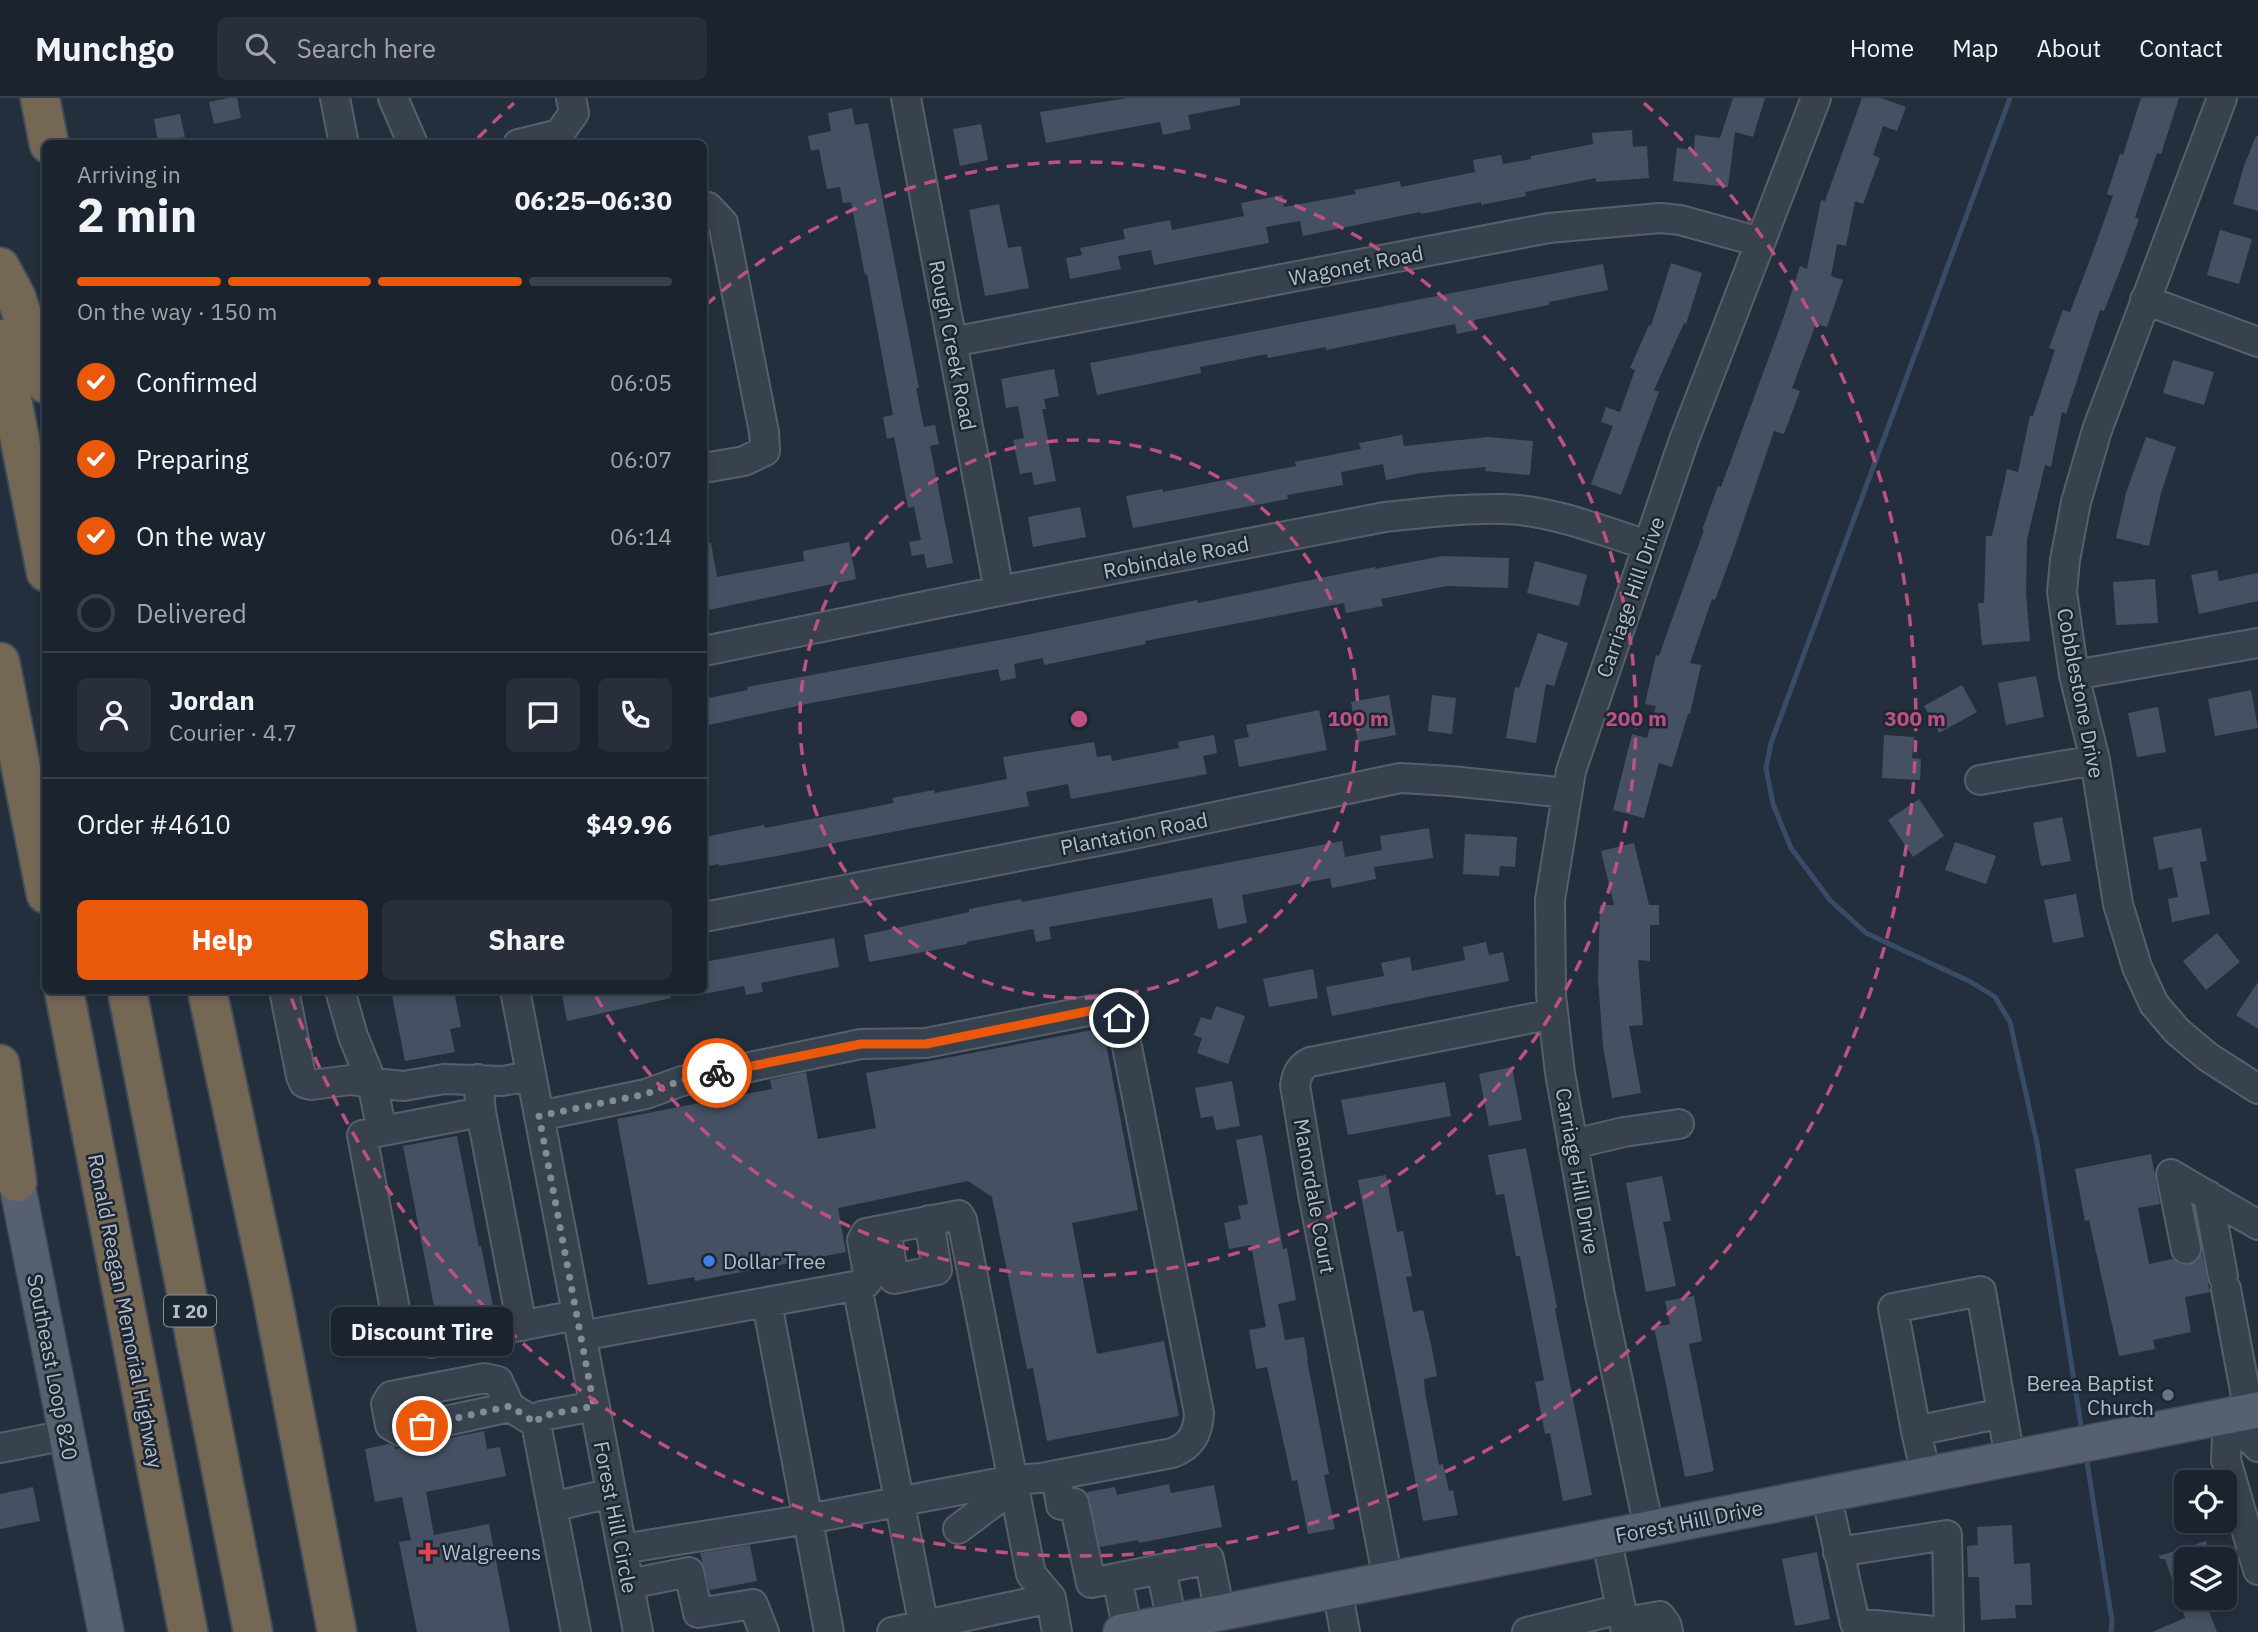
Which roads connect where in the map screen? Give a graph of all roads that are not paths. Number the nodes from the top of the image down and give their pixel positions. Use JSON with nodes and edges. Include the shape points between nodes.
{"nodes":[{"id":1,"x":40,"y":98,"type":"edge"},
{"id":2,"x":335,"y":98,"type":"edge"},
{"id":3,"x":393,"y":98,"type":"edge"},
{"id":4,"x":571,"y":98,"type":"edge"},
{"id":5,"x":906,"y":98,"type":"edge"},
{"id":6,"x":1816,"y":98,"type":"edge"},
{"id":7,"x":2222,"y":98,"type":"edge"},
{"id":8,"x":48,"y":140,"type":"edge"},
{"id":9,"x":343,"y":140,"type":"edge"},
{"id":10,"x":411,"y":140,"type":"edge"},
{"id":11,"x":534,"y":140,"type":"edge"},
{"id":12,"x":707,"y":207,"type":"edge"},
{"id":13,"x":1760,"y":242,"type":"junction"},
{"id":14,"x":0,"y":267,"type":"edge"},
{"id":15,"x":2145,"y":300,"type":"junction"},
{"id":16,"x":0,"y":339,"type":"edge"},
{"id":17,"x":952,"y":342,"type":"junction"},
{"id":18,"x":2258,"y":342,"type":"edge"},
{"id":19,"x":42,"y":372,"type":"edge"},
{"id":20,"x":707,"y":467,"type":"edge"},
{"id":21,"x":1648,"y":545,"type":"junction"},
{"id":22,"x":42,"y":552,"type":"edge"},
{"id":23,"x":999,"y":591,"type":"junction"},
{"id":24,"x":2258,"y":643,"type":"edge"},
{"id":25,"x":707,"y":650,"type":"edge"},
{"id":26,"x":0,"y":662,"type":"edge"},
{"id":27,"x":2074,"y":675,"type":"junction"},
{"id":28,"x":2095,"y":760,"type":"junction"},
{"id":29,"x":1980,"y":780,"type":"dead end"},
{"id":30,"x":1567,"y":793,"type":"junction"},
{"id":31,"x":42,"y":874,"type":"edge"},
{"id":32,"x":707,"y":916,"type":"edge"},
{"id":33,"x":65,"y":994,"type":"edge"},
{"id":34,"x":128,"y":994,"type":"edge"},
{"id":35,"x":208,"y":994,"type":"edge"},
{"id":36,"x":285,"y":994,"type":"edge"},
{"id":37,"x":341,"y":994,"type":"edge"},
{"id":38,"x":516,"y":994,"type":"edge"},
{"id":39,"x":1553,"y":1014,"type":"junction"},
{"id":40,"x":0,"y":1064,"type":"edge"},
{"id":41,"x":531,"y":1076,"type":"junction"},
{"id":42,"x":478,"y":1079,"type":"junction"},
{"id":43,"x":372,"y":1083,"type":"junction"},
{"id":44,"x":2258,"y":1089,"type":"edge"},
{"id":45,"x":0,"y":1103,"type":"edge"},
{"id":46,"x":481,"y":1112,"type":"junction"},
{"id":47,"x":539,"y":1116,"type":"junction"},
{"id":48,"x":1679,"y":1125,"type":"dead end"},
{"id":49,"x":382,"y":1131,"type":"junction"},
{"id":50,"x":1573,"y":1144,"type":"junction"},
{"id":51,"x":2208,"y":1195,"type":"junction"},
{"id":52,"x":13,"y":1200,"type":"edge"},
{"id":53,"x":929,"y":1220,"type":"junction"},
{"id":54,"x":2258,"y":1225,"type":"edge"},
{"id":55,"x":886,"y":1229,"type":"junction"},
{"id":56,"x":2186,"y":1249,"type":"dead end"},
{"id":57,"x":857,"y":1286,"type":"junction"},
{"id":58,"x":766,"y":1303,"type":"junction"},
{"id":59,"x":522,"y":1326,"type":"junction"},
{"id":60,"x":579,"y":1326,"type":"junction"},
{"id":61,"x":510,"y":1406,"type":"dead end"},
{"id":62,"x":594,"y":1406,"type":"junction"},
{"id":63,"x":2002,"y":1413,"type":"junction"},
{"id":64,"x":2245,"y":1413,"type":"edge"},
{"id":65,"x":536,"y":1423,"type":"junction"},
{"id":66,"x":1916,"y":1431,"type":"junction"},
{"id":67,"x":67,"y":1435,"type":"junction"},
{"id":68,"x":2258,"y":1447,"type":"edge"},
{"id":69,"x":0,"y":1448,"type":"edge"},
{"id":70,"x":2010,"y":1458,"type":"junction"},
{"id":71,"x":1926,"y":1475,"type":"junction"},
{"id":72,"x":1056,"y":1476,"type":"junction"},
{"id":73,"x":1014,"y":1483,"type":"junction"},
{"id":74,"x":611,"y":1493,"type":"junction"},
{"id":75,"x":1826,"y":1494,"type":"junction"},
{"id":76,"x":900,"y":1501,"type":"junction"},
{"id":77,"x":552,"y":1507,"type":"junction"},
{"id":78,"x":808,"y":1519,"type":"junction"},
{"id":79,"x":958,"y":1529,"type":"dead end"},
{"id":80,"x":1649,"y":1529,"type":"junction"},
{"id":81,"x":1606,"y":1537,"type":"junction"},
{"id":82,"x":622,"y":1549,"type":"junction"},
{"id":83,"x":1838,"y":1552,"type":"junction"},
{"id":84,"x":1161,"y":1569,"type":"junction"},
{"id":85,"x":2258,"y":1570,"type":"edge"},
{"id":86,"x":1117,"y":1578,"type":"junction"},
{"id":87,"x":1388,"y":1580,"type":"junction"},
{"id":88,"x":629,"y":1584,"type":"junction"},
{"id":89,"x":1337,"y":1590,"type":"junction"},
{"id":90,"x":1051,"y":1598,"type":"junction"},
{"id":91,"x":1220,"y":1613,"type":"junction"},
{"id":92,"x":1624,"y":1621,"type":"edge"},
{"id":93,"x":1172,"y":1622,"type":"junction"},
{"id":94,"x":107,"y":1627,"type":"edge"},
{"id":95,"x":924,"y":1628,"type":"edge"},
{"id":96,"x":1125,"y":1631,"type":"edge"},
{"id":97,"x":188,"y":1632,"type":"edge"},
{"id":98,"x":253,"y":1632,"type":"edge"},
{"id":99,"x":337,"y":1632,"type":"edge"},
{"id":100,"x":576,"y":1632,"type":"edge"},
{"id":101,"x":638,"y":1632,"type":"edge"},
{"id":102,"x":764,"y":1632,"type":"edge"},
{"id":103,"x":829,"y":1632,"type":"edge"},
{"id":104,"x":891,"y":1632,"type":"edge"},
{"id":105,"x":1057,"y":1632,"type":"edge"},
{"id":106,"x":1345,"y":1632,"type":"edge"},
{"id":107,"x":1527,"y":1632,"type":"edge"},
{"id":108,"x":1668,"y":1632,"type":"edge"},
{"id":109,"x":1947,"y":1632,"type":"edge"}],
"edges":[{"from":1,"to":8,"type":"highway"},
{"from":2,"to":9,"type":"street"},
{"from":3,"to":10,"type":"street"},
{"from":4,"to":11,"type":"street","via":[[574,113],[559,134]]},
{"from":5,"to":17,"type":"street","name":"Rough Creek Road"},
{"from":6,"to":13,"type":"street","name":"Carriage Hill Drive"},
{"from":7,"to":15,"type":"street","name":"Cobblestone Drive"},
{"from":12,"to":20,"type":"street","via":[[723,223],[765,451],[744,461]]},
{"from":13,"to":17,"type":"street","name":"Wagonet Road","via":[[1660,218],[1549,228]]},
{"from":13,"to":21,"type":"street","name":"Carriage Hill Drive"},
{"from":14,"to":19,"type":"highway","via":[[16,297]]},
{"from":15,"to":18,"type":"street"},
{"from":15,"to":27,"type":"street","name":"Cobblestone Drive","via":[[2097,430],[2065,561],[2062,592]]},
{"from":16,"to":22,"type":"highway"},
{"from":17,"to":23,"type":"street","name":"Rough Creek Road"},
{"from":21,"to":23,"type":"street","name":"Robindale Road","via":[[1546,515],[1505,509],[1449,510],[1385,517]]},
{"from":21,"to":30,"type":"street","name":"Carriage Hill Drive"},
{"from":23,"to":25,"type":"street","name":"Robindale Road"},
{"from":24,"to":27,"type":"street"},
{"from":26,"to":31,"type":"highway"},
{"from":27,"to":28,"type":"street","name":"Cobblestone Drive"},
{"from":28,"to":29,"type":"street"},
{"from":28,"to":44,"type":"street","name":"Cobblestone Drive","via":[[2118,904],[2154,1004],[2208,1057]]},
{"from":30,"to":32,"type":"street","name":"Plantation Road","via":[[1400,778]]},
{"from":30,"to":39,"type":"street","name":"Carriage Hill Drive","via":[[1550,900]]},
{"from":33,"to":97,"type":"highway","name":"Ronald Reagan Memorial Highway"},
{"from":34,"to":98,"type":"highway","number":"I 20"},
{"from":35,"to":99,"type":"highway","via":[[274,1303]]},
{"from":36,"to":43,"type":"street","via":[[304,1083]]},
{"from":37,"to":43,"type":"street"},
{"from":38,"to":41,"type":"street","name":"Forest Hill Circle"},
{"from":39,"to":50,"type":"street","name":"Carriage Hill Drive"},
{"from":39,"to":87,"type":"street","name":"Manordale Court","via":[[1310,1062],[1296,1076],[1313,1194]]},
{"from":40,"to":52,"type":"highway"},
{"from":41,"to":42,"type":"street"},
{"from":41,"to":47,"type":"street","name":"Forest Hill Circle"},
{"from":42,"to":43,"type":"street","via":[[404,1086]]},
{"from":42,"to":46,"type":"street"},
{"from":43,"to":49,"type":"street"},
{"from":45,"to":52,"type":"main road","name":"Southeast Loop 820"},
{"from":46,"to":49,"type":"street"},
{"from":46,"to":59,"type":"street"},
{"from":47,"to":60,"type":"street","name":"Forest Hill Circle"},
{"from":47,"to":72,"type":"street","via":[[646,1094],[682,1080],[861,1044],[926,1044],[1099,1009],[1119,1018],[1199,1422],[1194,1437],[1182,1450]]},
{"from":48,"to":50,"type":"street"},
{"from":49,"to":59,"type":"street","via":[[362,1135],[399,1330],[430,1343]]},
{"from":50,"to":80,"type":"street","name":"Carriage Hill Drive"},
{"from":51,"to":54,"type":"street"},
{"from":51,"to":56,"type":"street","via":[[2171,1174]]},
{"from":51,"to":64,"type":"street"},
{"from":52,"to":67,"type":"main road","name":"Southeast Loop 820"},
{"from":53,"to":55,"type":"street"},
{"from":53,"to":55,"type":"street","via":[[937,1270],[894,1279]]},
{"from":53,"to":73,"type":"street","via":[[954,1215],[962,1220]]},
{"from":55,"to":57,"type":"street","via":[[862,1236],[869,1279]]},
{"from":57,"to":58,"type":"street"},
{"from":57,"to":76,"type":"street"},
{"from":58,"to":60,"type":"street"},
{"from":58,"to":78,"type":"street"},
{"from":59,"to":60,"type":"street"},
{"from":60,"to":62,"type":"street","name":"Forest Hill Circle"},
{"from":61,"to":65,"type":"street"},
{"from":62,"to":65,"type":"street","via":[[541,1416]]},
{"from":62,"to":74,"type":"street","name":"Forest Hill Circle"},
{"from":63,"to":66,"type":"street"},
{"from":63,"to":66,"type":"street","via":[[1981,1291],[1894,1308]]},
{"from":63,"to":70,"type":"street"},
{"from":64,"to":68,"type":"street"},
{"from":64,"to":70,"type":"main road","name":"Forest Hill Drive"},
{"from":64,"to":85,"type":"street","via":[[2226,1460]]},
{"from":65,"to":77,"type":"street"},
{"from":66,"to":71,"type":"street"},
{"from":67,"to":69,"type":"street"},
{"from":67,"to":94,"type":"main road","name":"Southeast Loop 820"},
{"from":70,"to":71,"type":"main road","name":"Forest Hill Drive"},
{"from":71,"to":75,"type":"main road","name":"Forest Hill Drive"},
{"from":72,"to":73,"type":"street"},
{"from":72,"to":86,"type":"street","via":[[1061,1505],[1074,1503],[1091,1583]]},
{"from":73,"to":76,"type":"street"},
{"from":73,"to":79,"type":"street"},
{"from":73,"to":90,"type":"street","via":[[1032,1577]]},
{"from":74,"to":77,"type":"street"},
{"from":74,"to":82,"type":"street","name":"Forest Hill Circle"},
{"from":75,"to":80,"type":"main road","name":"Forest Hill Drive"},
{"from":75,"to":83,"type":"street"},
{"from":76,"to":78,"type":"street"},
{"from":76,"to":95,"type":"street"},
{"from":77,"to":100,"type":"street"},
{"from":78,"to":82,"type":"street"},
{"from":78,"to":103,"type":"street"},
{"from":80,"to":81,"type":"main road","name":"Forest Hill Drive"},
{"from":81,"to":87,"type":"main road","name":"Forest Hill Drive"},
{"from":81,"to":92,"type":"street"},
{"from":82,"to":88,"type":"street","name":"Forest Hill Circle"},
{"from":83,"to":109,"type":"street","via":[[1855,1623]]},
{"from":83,"to":109,"type":"street","via":[[1947,1535]]},
{"from":84,"to":86,"type":"street"},
{"from":84,"to":91,"type":"street","via":[[1209,1559]]},
{"from":84,"to":93,"type":"street"},
{"from":86,"to":96,"type":"street"},
{"from":87,"to":89,"type":"main road","name":"Forest Hill Drive"},
{"from":88,"to":101,"type":"street","name":"Forest Hill Circle"},
{"from":88,"to":102,"type":"street","via":[[690,1572],[698,1613],[753,1604]]},
{"from":89,"to":91,"type":"main road","name":"Forest Hill Drive"},
{"from":89,"to":106,"type":"street"},
{"from":90,"to":95,"type":"street"},
{"from":90,"to":105,"type":"street"},
{"from":91,"to":93,"type":"main road","name":"Forest Hill Drive"},
{"from":92,"to":107,"type":"street"},
{"from":92,"to":108,"type":"street","via":[[1660,1616]]},
{"from":93,"to":96,"type":"main road","name":"Forest Hill Drive"},
{"from":95,"to":104,"type":"street"}]}
